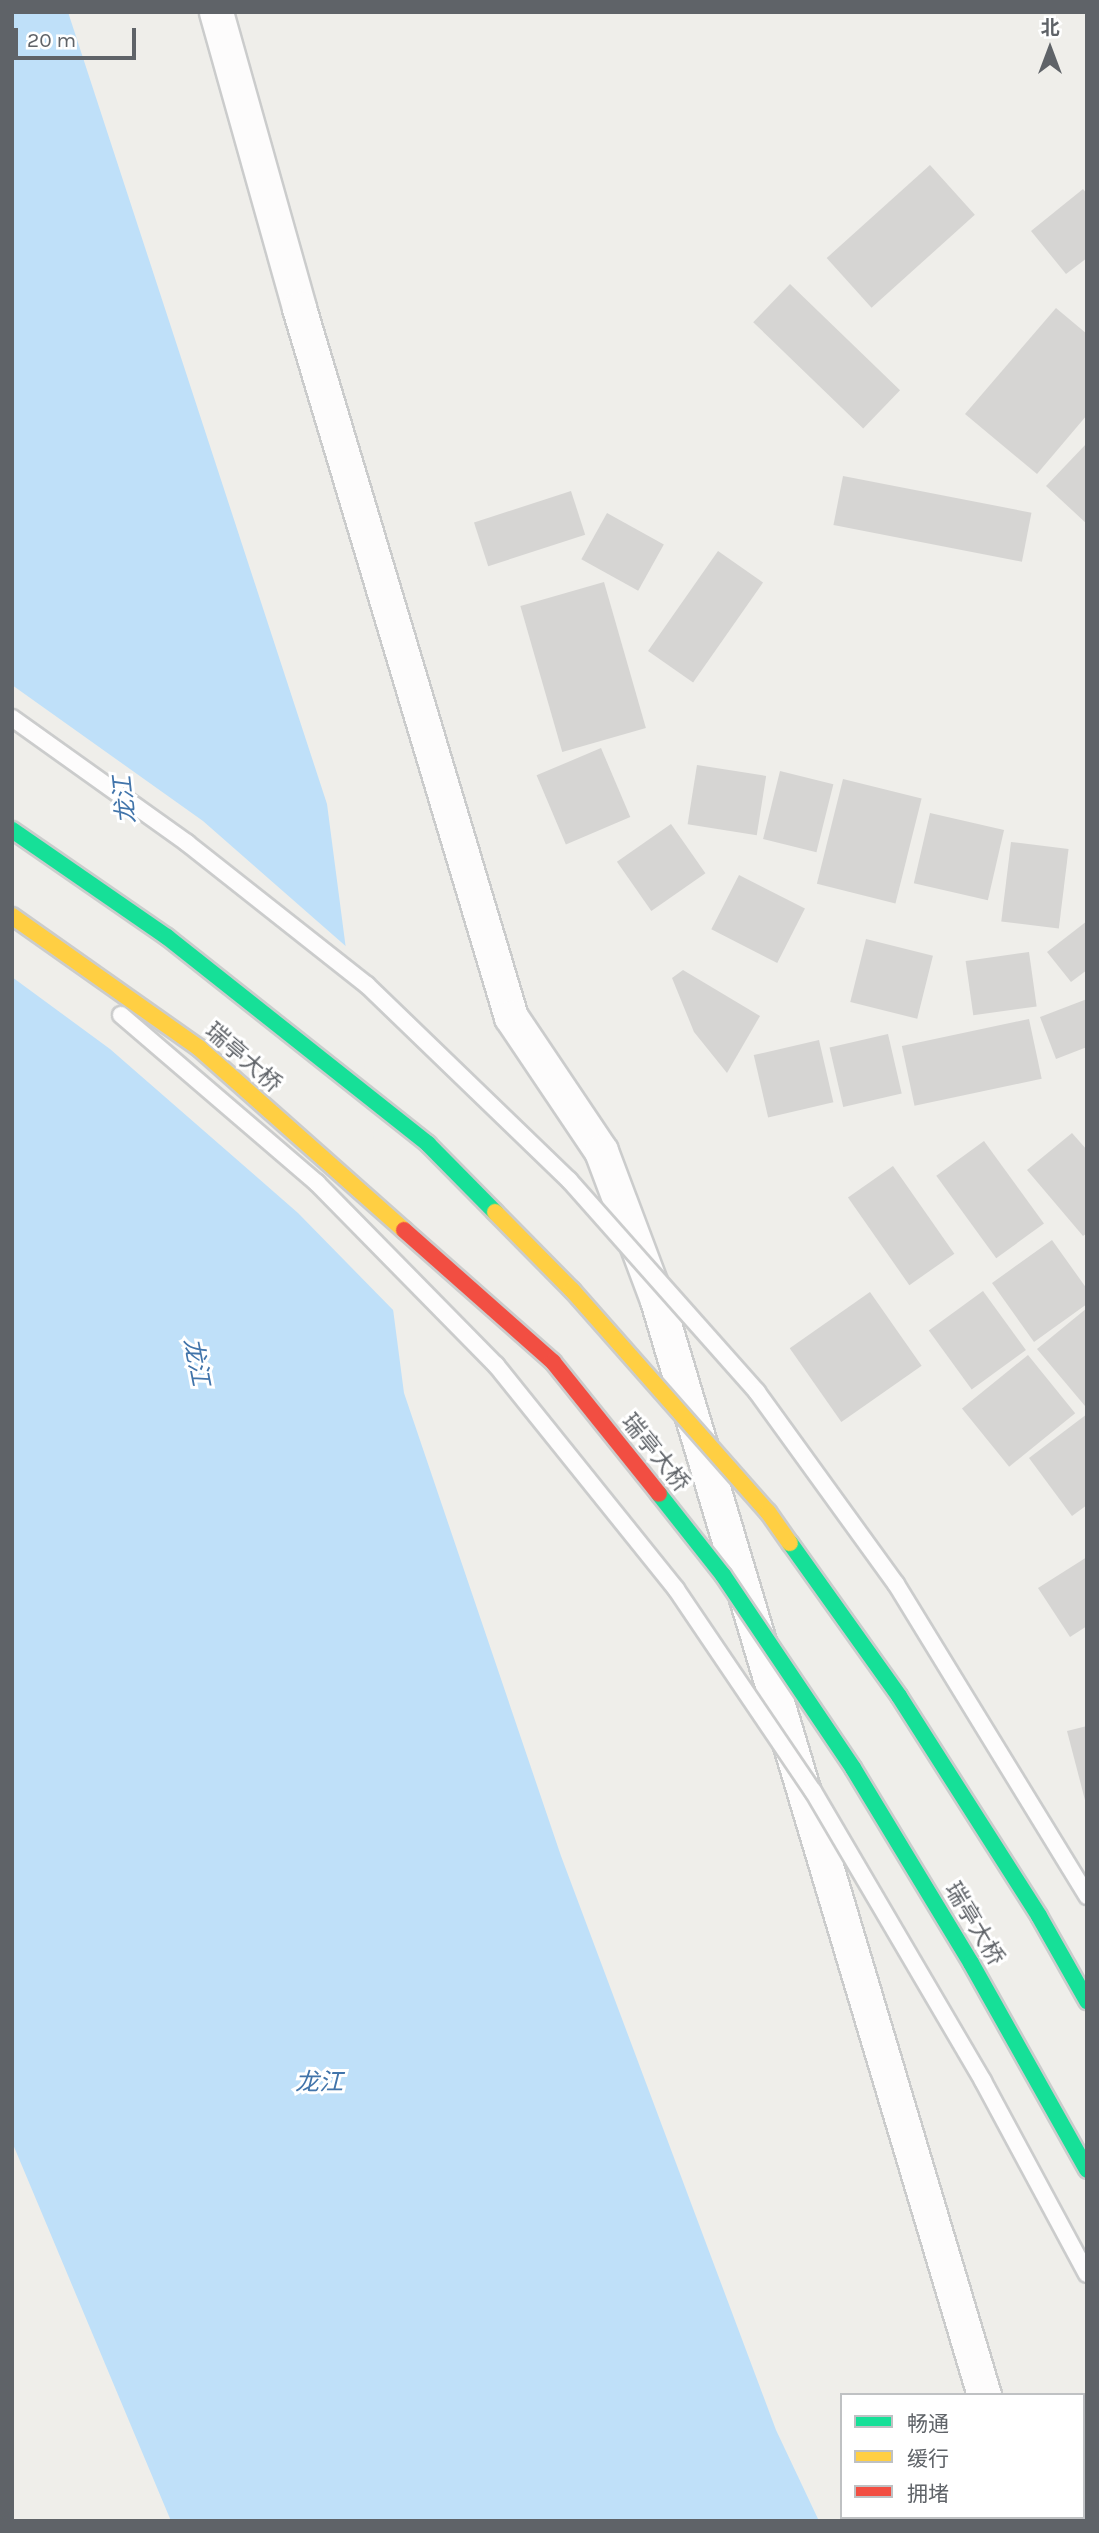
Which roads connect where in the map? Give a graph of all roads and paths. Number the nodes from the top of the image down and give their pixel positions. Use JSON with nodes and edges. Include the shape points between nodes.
{"nodes":[{"id":1,"x":216,"y":12,"type":"edge"},
{"id":2,"x":12,"y":718,"type":"edge"},
{"id":3,"x":12,"y":830,"type":"edge"},
{"id":4,"x":12,"y":916,"type":"edge"},
{"id":5,"x":12,"y":933,"type":"edge"},
{"id":6,"x":86,"y":989,"type":"dead end"},
{"id":7,"x":108,"y":1005,"type":"dead end"},
{"id":8,"x":1087,"y":1896,"type":"edge"},
{"id":9,"x":1087,"y":2001,"type":"edge"},
{"id":10,"x":1087,"y":2170,"type":"edge"},
{"id":11,"x":1087,"y":2274,"type":"edge"},
{"id":12,"x":983,"y":2393,"type":"edge"}],
"edges":[{"from":1,"to":12,"type":"street","via":[[299,308],[511,1017],[601,1151],[657,1300]]},
{"from":2,"to":8,"type":"lane","bridge":true,"via":[[187,843],[367,985],[569,1180],[757,1392],[879,1562]]},
{"from":3,"to":9,"type":"main road","name":"瑞亭大桥","bridge":true,"via":[[167,937],[428,1144],[572,1290],[775,1522],[899,1696],[1039,1916]]},
{"from":4,"to":10,"type":"main road","name":"瑞亭大桥","bridge":true,"via":[[198,1048],[553,1362],[723,1575],[853,1768],[971,1963]]},
{"from":5,"to":6,"type":"lane"},
{"from":7,"to":11,"type":"lane","bridge":true,"via":[[317,1183],[487,1355],[676,1589],[813,1791],[982,2081]]}]}
